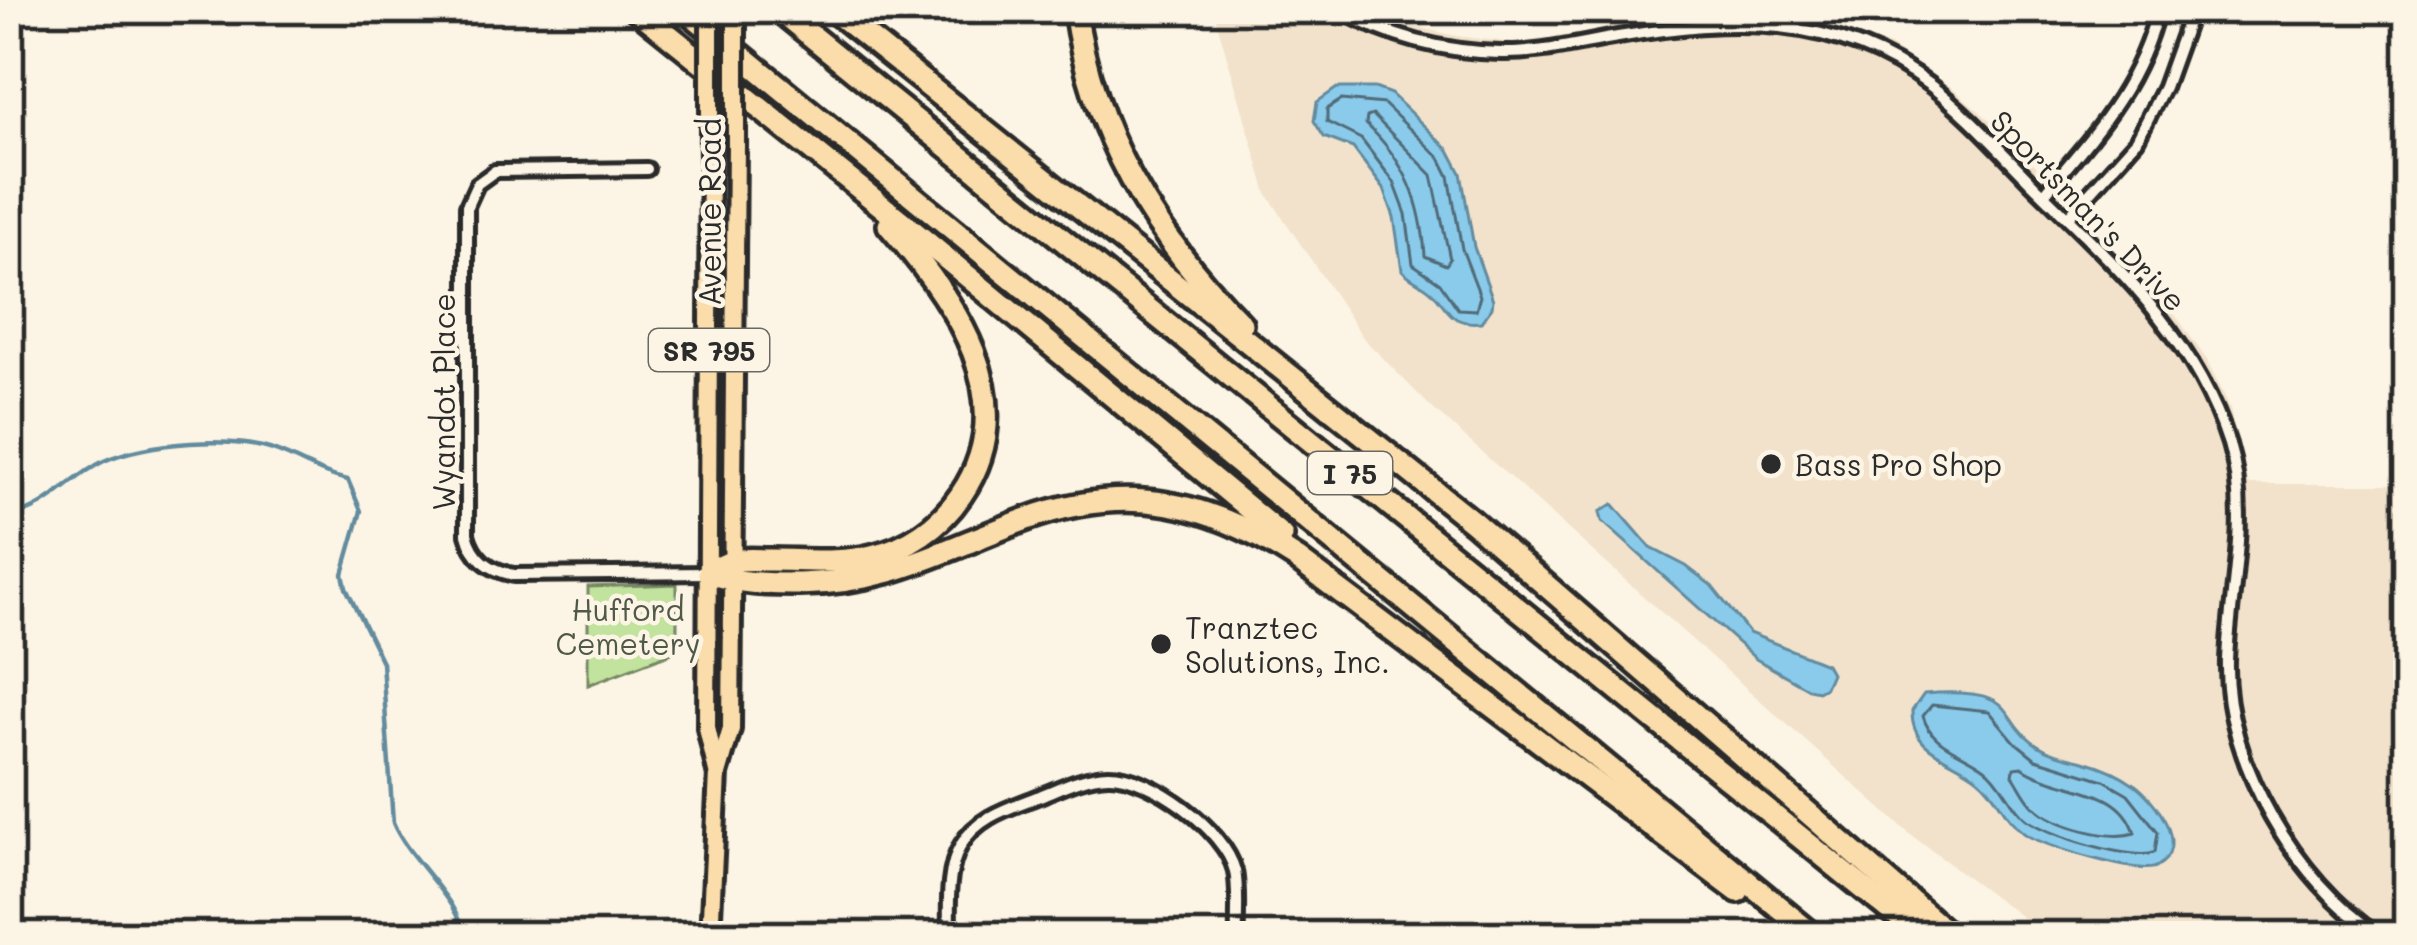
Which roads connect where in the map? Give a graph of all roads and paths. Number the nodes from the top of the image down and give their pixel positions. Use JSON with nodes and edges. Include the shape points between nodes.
{"nodes":[{"id":1,"x":636,"y":9,"type":"edge"},
{"id":2,"x":686,"y":9,"type":"edge"},
{"id":3,"x":710,"y":9,"type":"edge"},
{"id":4,"x":736,"y":9,"type":"edge"},
{"id":5,"x":778,"y":9,"type":"edge"},
{"id":6,"x":832,"y":9,"type":"edge"},
{"id":7,"x":1076,"y":9,"type":"edge"},
{"id":8,"x":1336,"y":9,"type":"edge"},
{"id":9,"x":2158,"y":9,"type":"edge"},
{"id":10,"x":2192,"y":9,"type":"edge"},
{"id":11,"x":647,"y":169,"type":"dead end"},
{"id":12,"x":848,"y":181,"type":"junction"},
{"id":13,"x":2044,"y":194,"type":"junction"},
{"id":14,"x":2068,"y":218,"type":"junction"},
{"id":15,"x":1294,"y":381,"type":"junction"},
{"id":16,"x":735,"y":571,"type":"junction"},
{"id":17,"x":709,"y":573,"type":"junction"},
{"id":18,"x":1400,"y":633,"type":"junction"},
{"id":19,"x":718,"y":774,"type":"junction"},
{"id":20,"x":710,"y":936,"type":"edge"},
{"id":21,"x":949,"y":936,"type":"edge"},
{"id":22,"x":1237,"y":936,"type":"edge"},
{"id":23,"x":1796,"y":936,"type":"edge"},
{"id":24,"x":1814,"y":936,"type":"edge"},
{"id":25,"x":1922,"y":936,"type":"edge"},
{"id":26,"x":1950,"y":936,"type":"edge"},
{"id":27,"x":2379,"y":936,"type":"edge"}],
"edges":[{"from":1,"to":12,"type":"highway"},
{"from":2,"to":24,"type":"highway","number":"I 75"},
{"from":3,"to":17,"type":"main road","name":"Avenue Road","number":"SR 795","bridge":true},
{"from":4,"to":16,"type":"main road","name":"Avenue Road","number":"SR 795","bridge":true},
{"from":5,"to":25,"type":"highway","number":"I 75"},
{"from":6,"to":15,"type":"highway"},
{"from":7,"to":15,"type":"highway","via":[[1101,119],[1139,197],[1187,264]]},
{"from":8,"to":13,"type":"street","name":"Sportsman's Drive","via":[[1431,46],[1504,53],[1695,23],[1808,30],[1872,52],[1928,84]]},
{"from":9,"to":13,"type":"street","via":[[2121,102]]},
{"from":10,"to":14,"type":"street","via":[[2137,140]]},
{"from":11,"to":17,"type":"street","name":"Wyandot Place","via":[[495,170],[472,192],[467,533],[482,561],[514,575]]},
{"from":12,"to":16,"type":"highway","via":[[920,260],[973,346],[987,405],[978,464],[945,515],[895,549]]},
{"from":12,"to":18,"type":"highway"},
{"from":13,"to":14,"type":"street","name":"Sportsman's Drive"},
{"from":14,"to":27,"type":"street","name":"Sportsman's Drive","via":[[2157,309],[2216,408],[2241,513],[2228,659],[2233,724],[2288,844],[2330,896]]},
{"from":15,"to":26,"type":"highway","via":[[1473,522]]},
{"from":16,"to":17,"type":"highway"},
{"from":16,"to":18,"type":"highway","via":[[797,584],[868,579],[1058,509],[1148,500],[1208,512],[1263,537]]},
{"from":16,"to":19,"type":"main road","name":"Avenue Road","number":"SR 795","via":[[731,729]]},
{"from":17,"to":19,"type":"main road","name":"Avenue Road","number":"SR 795","via":[[707,728]]},
{"from":18,"to":23,"type":"highway"},
{"from":19,"to":20,"type":"main road","name":"Avenue Road","number":"SR 795"},
{"from":21,"to":22,"type":"street","via":[[951,870],[972,830],[1006,809],[1112,775],[1159,791],[1220,842],[1234,870]]}]}
